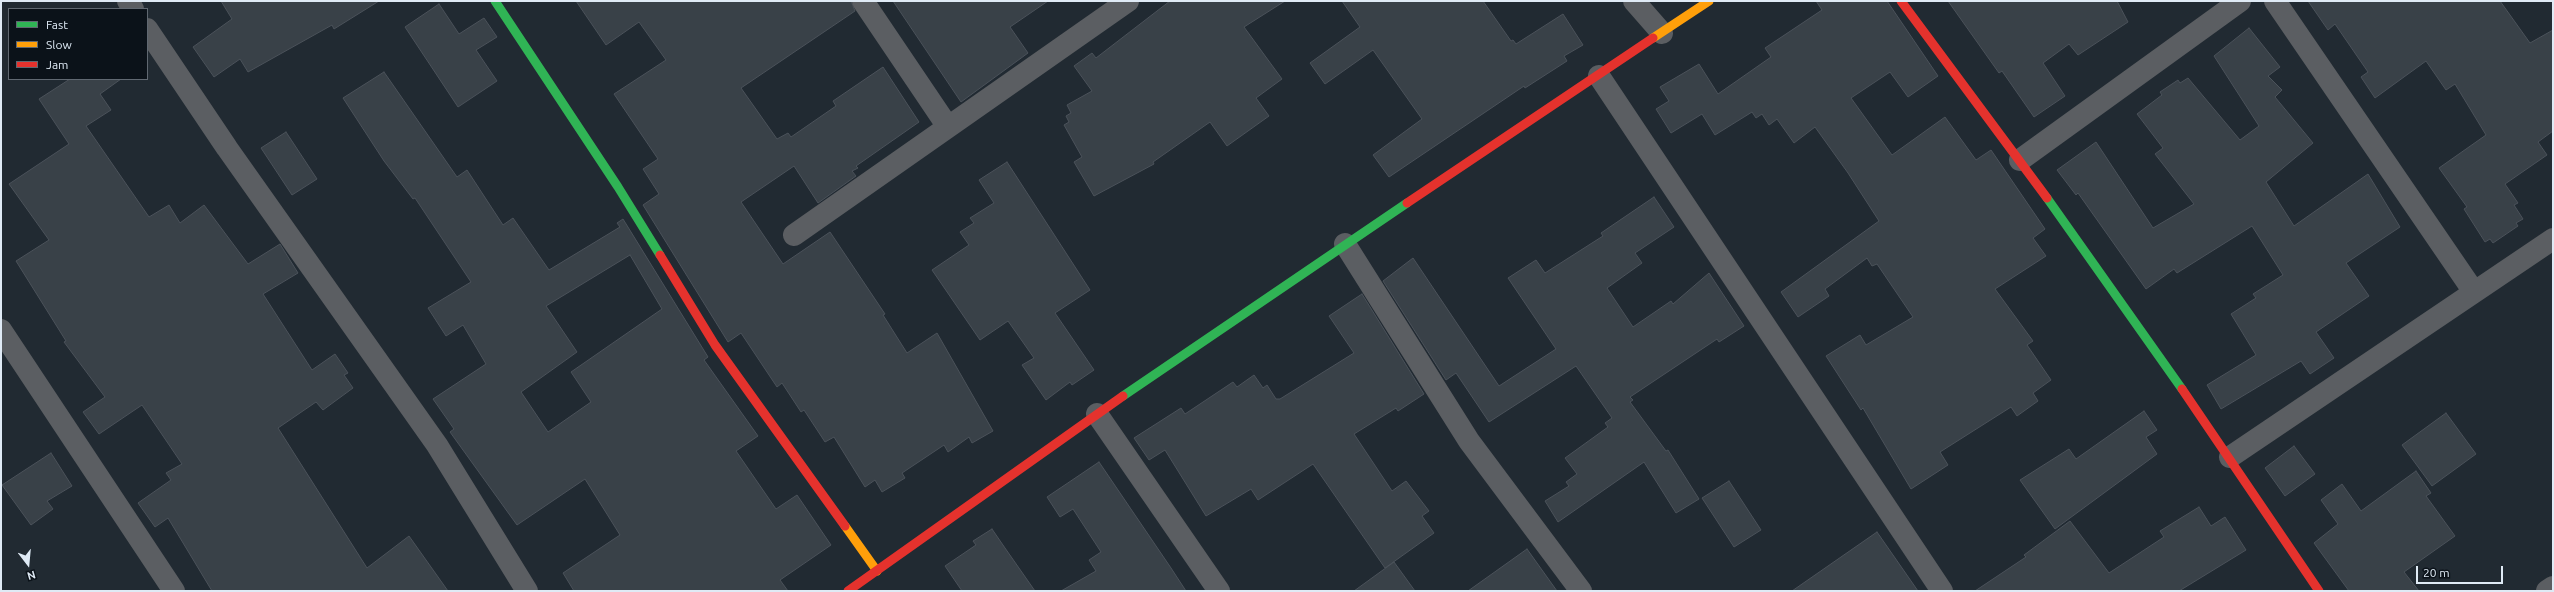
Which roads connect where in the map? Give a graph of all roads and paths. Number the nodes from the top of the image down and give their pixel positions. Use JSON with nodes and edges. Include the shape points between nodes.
{"nodes":[{"id":1,"x":495,"y":1,"type":"edge"},
{"id":2,"x":863,"y":1,"type":"edge"},
{"id":3,"x":1128,"y":1,"type":"edge"},
{"id":4,"x":1634,"y":1,"type":"edge"},
{"id":5,"x":1710,"y":1,"type":"edge"},
{"id":6,"x":1901,"y":1,"type":"edge"},
{"id":7,"x":2240,"y":1,"type":"edge"},
{"id":8,"x":2275,"y":1,"type":"edge"},
{"id":9,"x":148,"y":31,"type":"edge"},
{"id":10,"x":1662,"y":33,"type":"junction"},
{"id":11,"x":1599,"y":76,"type":"junction"},
{"id":12,"x":948,"y":127,"type":"junction"},
{"id":13,"x":2020,"y":160,"type":"junction"},
{"id":14,"x":794,"y":235,"type":"dead end"},
{"id":15,"x":2553,"y":239,"type":"edge"},
{"id":16,"x":1345,"y":244,"type":"junction"},
{"id":17,"x":2474,"y":292,"type":"junction"},
{"id":18,"x":1,"y":330,"type":"edge"},
{"id":19,"x":1097,"y":414,"type":"junction"},
{"id":20,"x":2230,"y":457,"type":"junction"},
{"id":21,"x":877,"y":571,"type":"junction"},
{"id":22,"x":2553,"y":587,"type":"edge"},
{"id":23,"x":174,"y":591,"type":"edge"},
{"id":24,"x":527,"y":591,"type":"edge"},
{"id":25,"x":848,"y":591,"type":"edge"},
{"id":26,"x":1219,"y":591,"type":"edge"},
{"id":27,"x":1581,"y":591,"type":"edge"},
{"id":28,"x":1942,"y":591,"type":"edge"},
{"id":29,"x":2319,"y":591,"type":"edge"},
{"id":30,"x":2547,"y":591,"type":"edge"}],
"edges":[{"from":1,"to":21,"type":"street","via":[[618,187],[715,345]]},
{"from":2,"to":12,"type":"street"},
{"from":3,"to":12,"type":"street"},
{"from":4,"to":10,"type":"street"},
{"from":5,"to":10,"type":"street"},
{"from":6,"to":13,"type":"street"},
{"from":7,"to":13,"type":"street"},
{"from":8,"to":17,"type":"street"},
{"from":9,"to":24,"type":"street","via":[[231,154],[437,445]]},
{"from":10,"to":11,"type":"street"},
{"from":11,"to":16,"type":"street"},
{"from":11,"to":28,"type":"street"},
{"from":12,"to":14,"type":"street"},
{"from":13,"to":20,"type":"street"},
{"from":15,"to":17,"type":"street"},
{"from":16,"to":19,"type":"street"},
{"from":16,"to":27,"type":"street","via":[[1469,441]]},
{"from":17,"to":20,"type":"street"},
{"from":18,"to":23,"type":"street"},
{"from":19,"to":21,"type":"street"},
{"from":19,"to":26,"type":"street"},
{"from":20,"to":29,"type":"street"},
{"from":21,"to":25,"type":"street"},
{"from":22,"to":30,"type":"street"}]}
